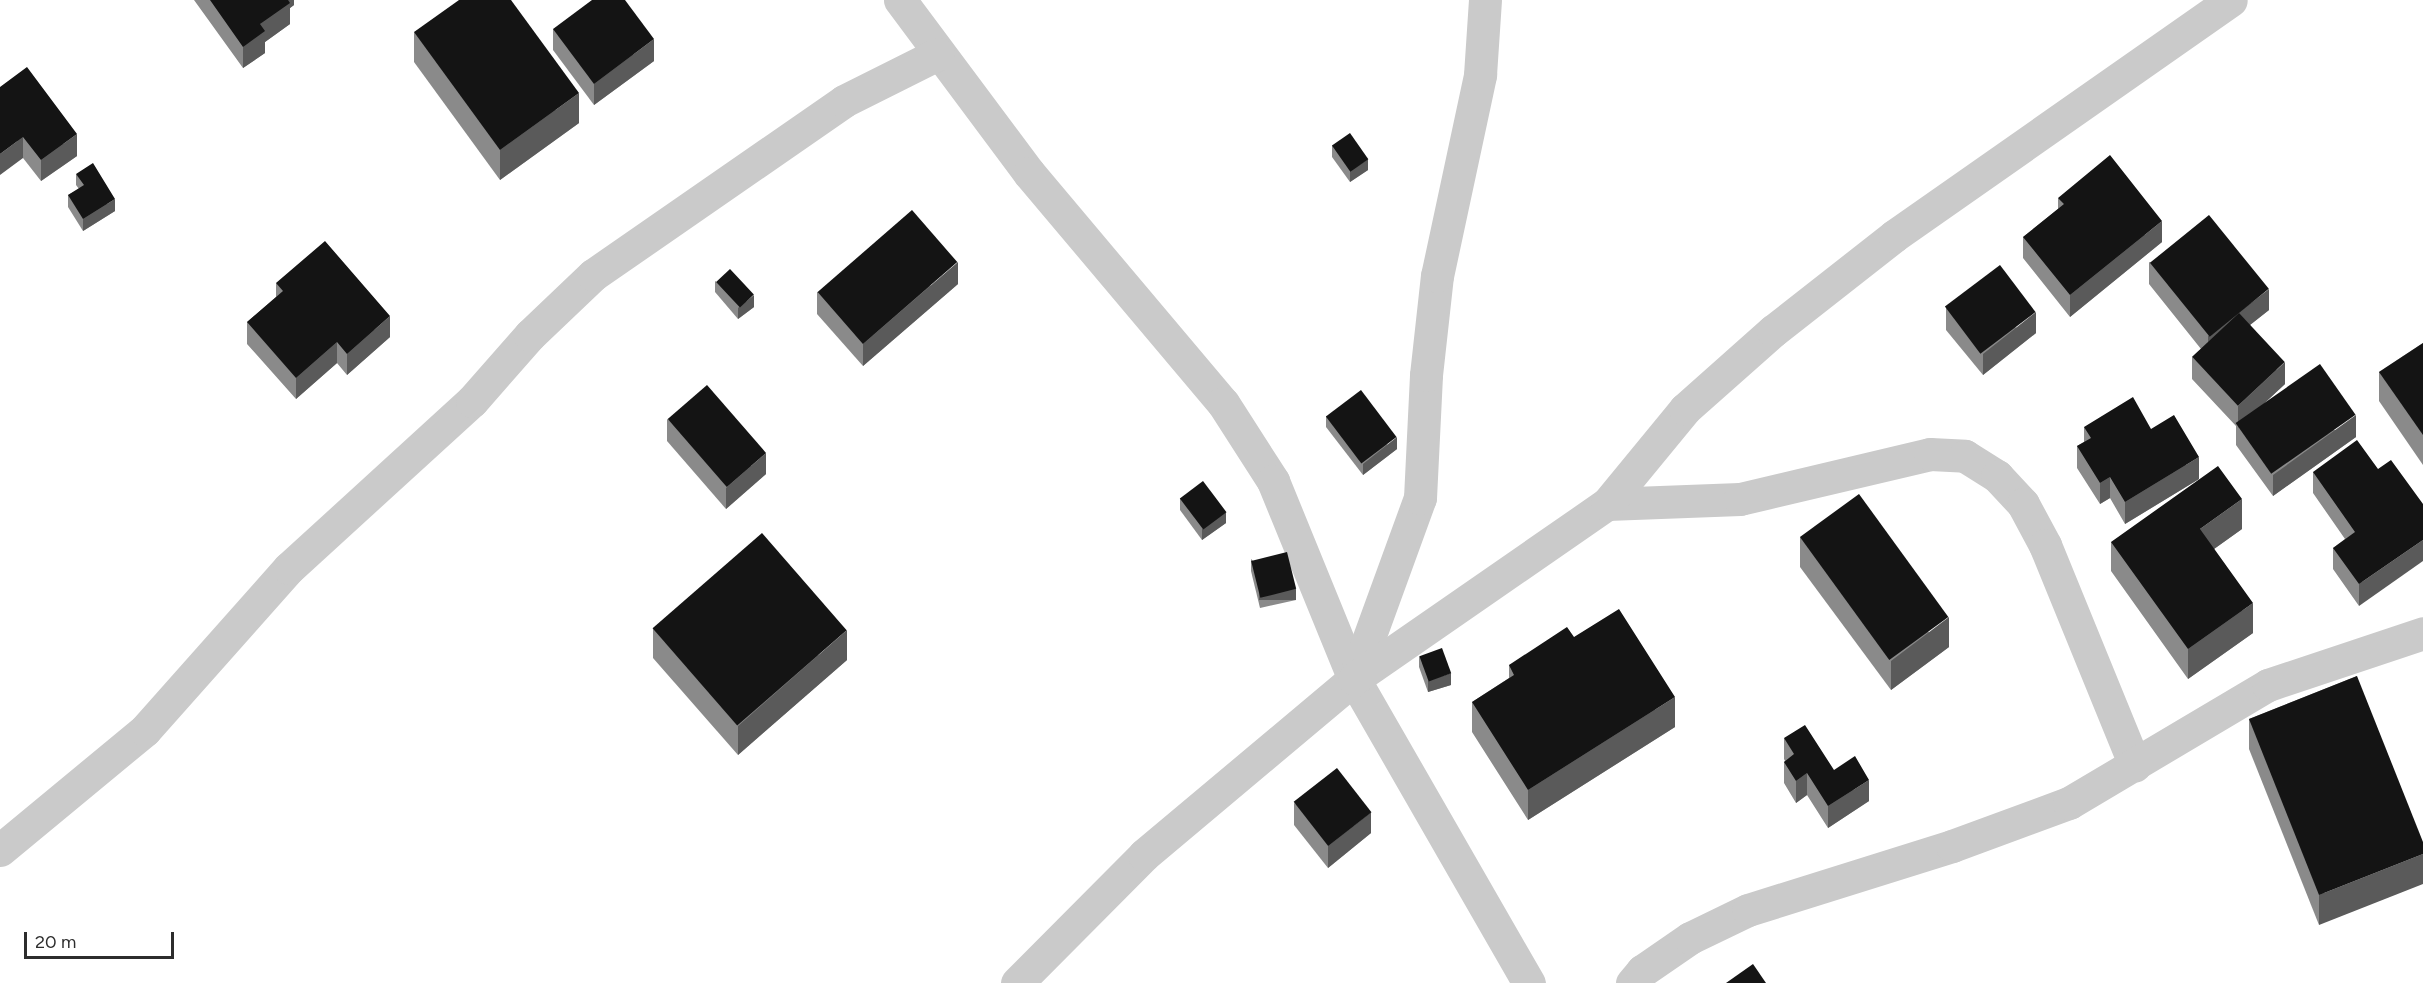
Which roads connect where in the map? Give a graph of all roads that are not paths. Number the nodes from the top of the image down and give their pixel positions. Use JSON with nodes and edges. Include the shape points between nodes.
{"nodes":[{"id":1,"x":900,"y":0,"type":"edge"},
{"id":2,"x":1485,"y":0,"type":"edge"},
{"id":3,"x":2231,"y":0,"type":"edge"},
{"id":4,"x":939,"y":54,"type":"junction"},
{"id":5,"x":1607,"y":504,"type":"junction"},
{"id":6,"x":2423,"y":633,"type":"edge"},
{"id":7,"x":1353,"y":679,"type":"junction"},
{"id":8,"x":2135,"y":765,"type":"junction"},
{"id":9,"x":0,"y":850,"type":"edge"},
{"id":10,"x":1045,"y":969,"type":"edge"},
{"id":11,"x":1017,"y":983,"type":"edge"},
{"id":12,"x":1529,"y":983,"type":"edge"},
{"id":13,"x":1632,"y":983,"type":"edge"}],
"edges":[{"from":1,"to":4,"type":"street"},
{"from":2,"to":7,"type":"street","via":[[1480,75],[1437,276],[1426,375],[1420,498]]},
{"from":3,"to":5,"type":"street","via":[[1894,236],[1773,331],[1685,409]]},
{"from":4,"to":7,"type":"street","via":[[1029,173],[1122,278],[1223,403],[1273,481]]},
{"from":4,"to":9,"type":"street","via":[[844,101],[593,275],[530,335],[472,401],[289,568],[144,730]]},
{"from":5,"to":7,"type":"street"},
{"from":5,"to":8,"type":"street","via":[[1740,499],[1930,453],[1965,456],[1997,476],[2023,504],[2045,545]]},
{"from":6,"to":8,"type":"street","via":[[2268,685]]},
{"from":7,"to":10,"type":"street","via":[[1144,855]]},
{"from":7,"to":12,"type":"street"},
{"from":8,"to":13,"type":"street","via":[[2069,803],[1952,846],[1748,910],[1690,938],[1642,971]]},
{"from":10,"to":11,"type":"street"}]}
